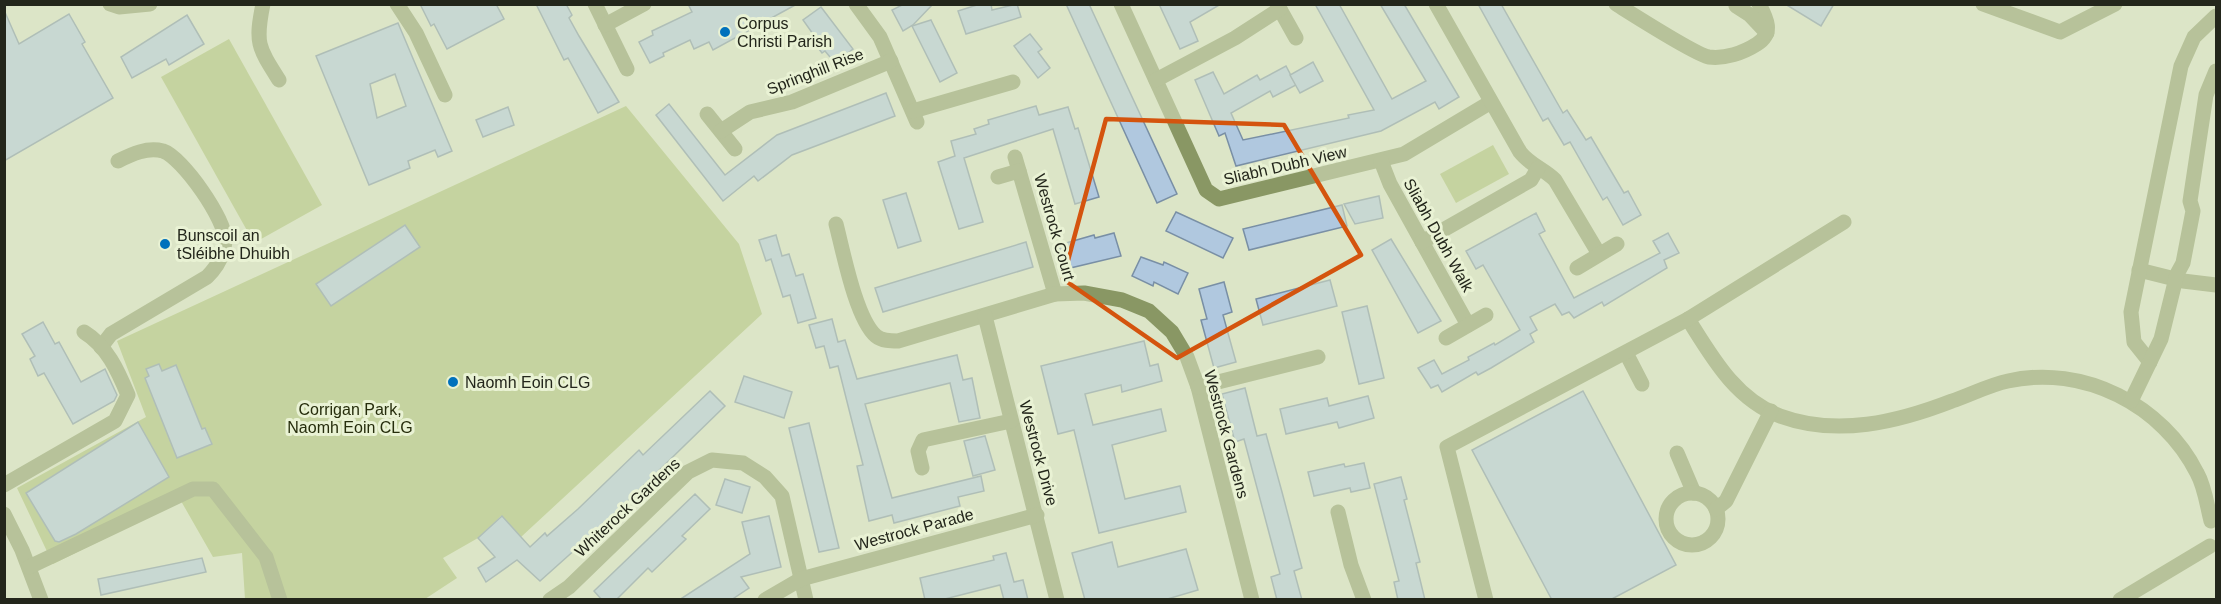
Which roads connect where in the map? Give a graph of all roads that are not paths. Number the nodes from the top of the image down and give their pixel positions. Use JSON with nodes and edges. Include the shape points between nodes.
{"nodes":[{"id":1,"x":110,"y":4,"type":"edge"},
{"id":2,"x":150,"y":4,"type":"edge"},
{"id":3,"x":263,"y":4,"type":"edge"},
{"id":4,"x":397,"y":4,"type":"edge"},
{"id":5,"x":595,"y":4,"type":"edge"},
{"id":6,"x":644,"y":4,"type":"edge"},
{"id":7,"x":1121,"y":4,"type":"edge"},
{"id":8,"x":1436,"y":4,"type":"edge"},
{"id":9,"x":1616,"y":4,"type":"edge"},
{"id":10,"x":1759,"y":4,"type":"edge"},
{"id":11,"x":1983,"y":4,"type":"edge"},
{"id":12,"x":2115,"y":4,"type":"edge"},
{"id":13,"x":858,"y":5,"type":"edge"},
{"id":14,"x":1736,"y":6,"type":"dead end"},
{"id":15,"x":1278,"y":7,"type":"edge"},
{"id":16,"x":2217,"y":16,"type":"edge"},
{"id":17,"x":605,"y":25,"type":"junction"},
{"id":18,"x":1767,"y":33,"type":"junction"},
{"id":19,"x":1296,"y":38,"type":"dead end"},
{"id":20,"x":891,"y":61,"type":"junction"},
{"id":21,"x":627,"y":69,"type":"dead end"},
{"id":22,"x":2217,"y":72,"type":"edge"},
{"id":23,"x":279,"y":80,"type":"dead end"},
{"id":24,"x":1156,"y":80,"type":"junction"},
{"id":25,"x":1013,"y":82,"type":"dead end"},
{"id":26,"x":445,"y":95,"type":"dead end"},
{"id":27,"x":1491,"y":102,"type":"junction"},
{"id":28,"x":707,"y":114,"type":"dead end"},
{"id":29,"x":721,"y":131,"type":"junction"},
{"id":30,"x":735,"y":149,"type":"dead end"},
{"id":31,"x":118,"y":161,"type":"dead end"},
{"id":32,"x":1381,"y":161,"type":"junction"},
{"id":33,"x":1538,"y":168,"type":"junction"},
{"id":34,"x":998,"y":177,"type":"dead end"},
{"id":35,"x":1844,"y":222,"type":"dead end"},
{"id":36,"x":836,"y":224,"type":"dead end"},
{"id":37,"x":1422,"y":242,"type":"junction"},
{"id":38,"x":1617,"y":244,"type":"dead end"},
{"id":39,"x":1599,"y":254,"type":"junction"},
{"id":40,"x":1576,"y":268,"type":"dead end"},
{"id":41,"x":2139,"y":270,"type":"junction"},
{"id":42,"x":2176,"y":277,"type":"junction"},
{"id":43,"x":2217,"y":285,"type":"edge"},
{"id":44,"x":1055,"y":294,"type":"junction"},
{"id":45,"x":1486,"y":315,"type":"dead end"},
{"id":46,"x":985,"y":316,"type":"junction"},
{"id":47,"x":1688,"y":319,"type":"junction"},
{"id":48,"x":1468,"y":326,"type":"junction"},
{"id":49,"x":84,"y":332,"type":"dead end"},
{"id":50,"x":1446,"y":338,"type":"dead end"},
{"id":51,"x":101,"y":346,"type":"junction"},
{"id":52,"x":1626,"y":353,"type":"junction"},
{"id":53,"x":1318,"y":357,"type":"dead end"},
{"id":54,"x":2150,"y":362,"type":"junction"},
{"id":55,"x":1642,"y":384,"type":"dead end"},
{"id":56,"x":1198,"y":387,"type":"junction"},
{"id":57,"x":2131,"y":401,"type":"junction"},
{"id":58,"x":1771,"y":411,"type":"junction"},
{"id":59,"x":1011,"y":421,"type":"junction"},
{"id":60,"x":1677,"y":453,"type":"dead end"},
{"id":61,"x":922,"y":468,"type":"dead end"},
{"id":62,"x":2199,"y":475,"type":"junction"},
{"id":63,"x":4,"y":485,"type":"edge"},
{"id":64,"x":2217,"y":490,"type":"edge"},
{"id":65,"x":1694,"y":493,"type":"junction"},
{"id":66,"x":1716,"y":508,"type":"junction"},
{"id":67,"x":1338,"y":512,"type":"dead end"},
{"id":68,"x":4,"y":514,"type":"edge"},
{"id":69,"x":1037,"y":515,"type":"junction"},
{"id":70,"x":2214,"y":517,"type":"edge"},
{"id":71,"x":2213,"y":550,"type":"edge"},
{"id":72,"x":28,"y":567,"type":"junction"},
{"id":73,"x":801,"y":579,"type":"junction"},
{"id":74,"x":40,"y":600,"type":"edge"},
{"id":75,"x":280,"y":600,"type":"edge"},
{"id":76,"x":550,"y":600,"type":"edge"},
{"id":77,"x":765,"y":600,"type":"edge"},
{"id":78,"x":806,"y":600,"type":"edge"},
{"id":79,"x":1057,"y":600,"type":"edge"},
{"id":80,"x":1252,"y":600,"type":"edge"},
{"id":81,"x":1364,"y":600,"type":"edge"},
{"id":82,"x":1486,"y":600,"type":"edge"},
{"id":83,"x":2120,"y":600,"type":"edge"}],
"edges":[{"from":1,"to":2,"type":"street","via":[[119,8]]},
{"from":3,"to":23,"type":"street","via":[[257,35],[262,54]]},
{"from":4,"to":26,"type":"street","via":[[416,33]]},
{"from":5,"to":17,"type":"street"},
{"from":6,"to":17,"type":"street"},
{"from":7,"to":24,"type":"street","name":"Sliabh Dubh View"},
{"from":8,"to":27,"type":"street"},
{"from":9,"to":18,"type":"street","via":[[1707,57],[1733,56],[1758,44]]},
{"from":10,"to":18,"type":"street","via":[[1769,23]]},
{"from":11,"to":12,"type":"street","via":[[2060,32]]},
{"from":13,"to":20,"type":"street"},
{"from":14,"to":18,"type":"street"},
{"from":15,"to":19,"type":"street"},
{"from":15,"to":24,"type":"street","via":[[1235,38]]},
{"from":16,"to":41,"type":"street","via":[[2194,37],[2181,66]]},
{"from":17,"to":21,"type":"street"},
{"from":20,"to":25,"type":"street","via":[[915,117]]},
{"from":20,"to":29,"type":"street","name":"Springhill Rise","via":[[792,102],[750,112]]},
{"from":22,"to":42,"type":"street","via":[[2206,95],[2190,201],[2193,211],[2183,263]]},
{"from":24,"to":32,"type":"street","name":"Sliabh Dubh View","via":[[1206,190],[1219,199]]},
{"from":27,"to":32,"type":"street","name":"Sliabh Dubh View","via":[[1404,154]]},
{"from":27,"to":33,"type":"street","via":[[1527,161]]},
{"from":28,"to":29,"type":"street"},
{"from":29,"to":30,"type":"street"},
{"from":31,"to":51,"type":"street","via":[[138,152],[165,152],[186,169],[215,211],[226,238],[218,266],[207,277],[111,334]]},
{"from":32,"to":37,"type":"street","name":"Sliabh Dubh Walk"},
{"from":33,"to":37,"type":"street","via":[[1531,180]]},
{"from":33,"to":39,"type":"street","via":[[1555,180]]},
{"from":34,"to":44,"type":"street","name":"Westrock Court","via":[[1017,164]]},
{"from":35,"to":47,"type":"street"},
{"from":36,"to":46,"type":"street","name":"Westrock Gardens","via":[[863,320],[877,337],[898,341]]},
{"from":37,"to":48,"type":"street","name":"Sliabh Dubh Walk"},
{"from":38,"to":39,"type":"street"},
{"from":39,"to":40,"type":"street"},
{"from":41,"to":42,"type":"street"},
{"from":41,"to":54,"type":"street","via":[[2130,325],[2134,342]]},
{"from":42,"to":43,"type":"street"},
{"from":42,"to":54,"type":"street","via":[[2161,339]]},
{"from":44,"to":46,"type":"street","name":"Westrock Gardens"},
{"from":44,"to":56,"type":"street","name":"Westrock Gardens","via":[[1084,293],[1122,300],[1149,311],[1172,332]]},
{"from":45,"to":48,"type":"street"},
{"from":46,"to":59,"type":"street","name":"Westrock Drive"},
{"from":47,"to":52,"type":"street"},
{"from":47,"to":58,"type":"street","via":[[1723,373],[1748,398]]},
{"from":48,"to":50,"type":"street"},
{"from":49,"to":51,"type":"street"},
{"from":51,"to":63,"type":"street","via":[[128,395],[123,409],[115,420]]},
{"from":52,"to":55,"type":"street"},
{"from":52,"to":82,"type":"street","via":[[1447,447]]},
{"from":53,"to":56,"type":"street"},
{"from":54,"to":57,"type":"street"},
{"from":56,"to":80,"type":"street","name":"Westrock Gardens"},
{"from":57,"to":58,"type":"street","via":[[2088,383],[2051,376],[2008,381],[1886,422],[1841,427],[1814,424]]},
{"from":57,"to":62,"type":"street","via":[[2156,419],[2181,446]]},
{"from":58,"to":66,"type":"street","via":[[1726,501]]},
{"from":59,"to":61,"type":"street","via":[[923,440],[918,451]]},
{"from":59,"to":69,"type":"street","name":"Westrock Drive"},
{"from":60,"to":65,"type":"street"},
{"from":62,"to":64,"type":"street"},
{"from":62,"to":70,"type":"street"},
{"from":65,"to":66,"type":"street","via":[[1707,498]]},
{"from":65,"to":66,"type":"street","via":[[1679,496],[1669,507],[1666,521],[1677,541],[1691,546],[1706,542],[1716,531]]},
{"from":67,"to":81,"type":"street"},
{"from":68,"to":72,"type":"street"},
{"from":69,"to":73,"type":"street","name":"Westrock Parade"},
{"from":69,"to":79,"type":"street","name":"Westrock Drive"},
{"from":70,"to":71,"type":"street","via":[[2208,534]]},
{"from":71,"to":83,"type":"street"},
{"from":72,"to":74,"type":"street"},
{"from":72,"to":75,"type":"street","via":[[193,489],[213,489],[266,557]]},
{"from":73,"to":76,"type":"street","name":"Whiterock Gardens","via":[[782,496],[765,477],[743,464],[712,460],[688,472]]},
{"from":73,"to":77,"type":"street","name":"Westrock Parade"},
{"from":73,"to":78,"type":"street","name":"Whiterock Gardens"}]}
